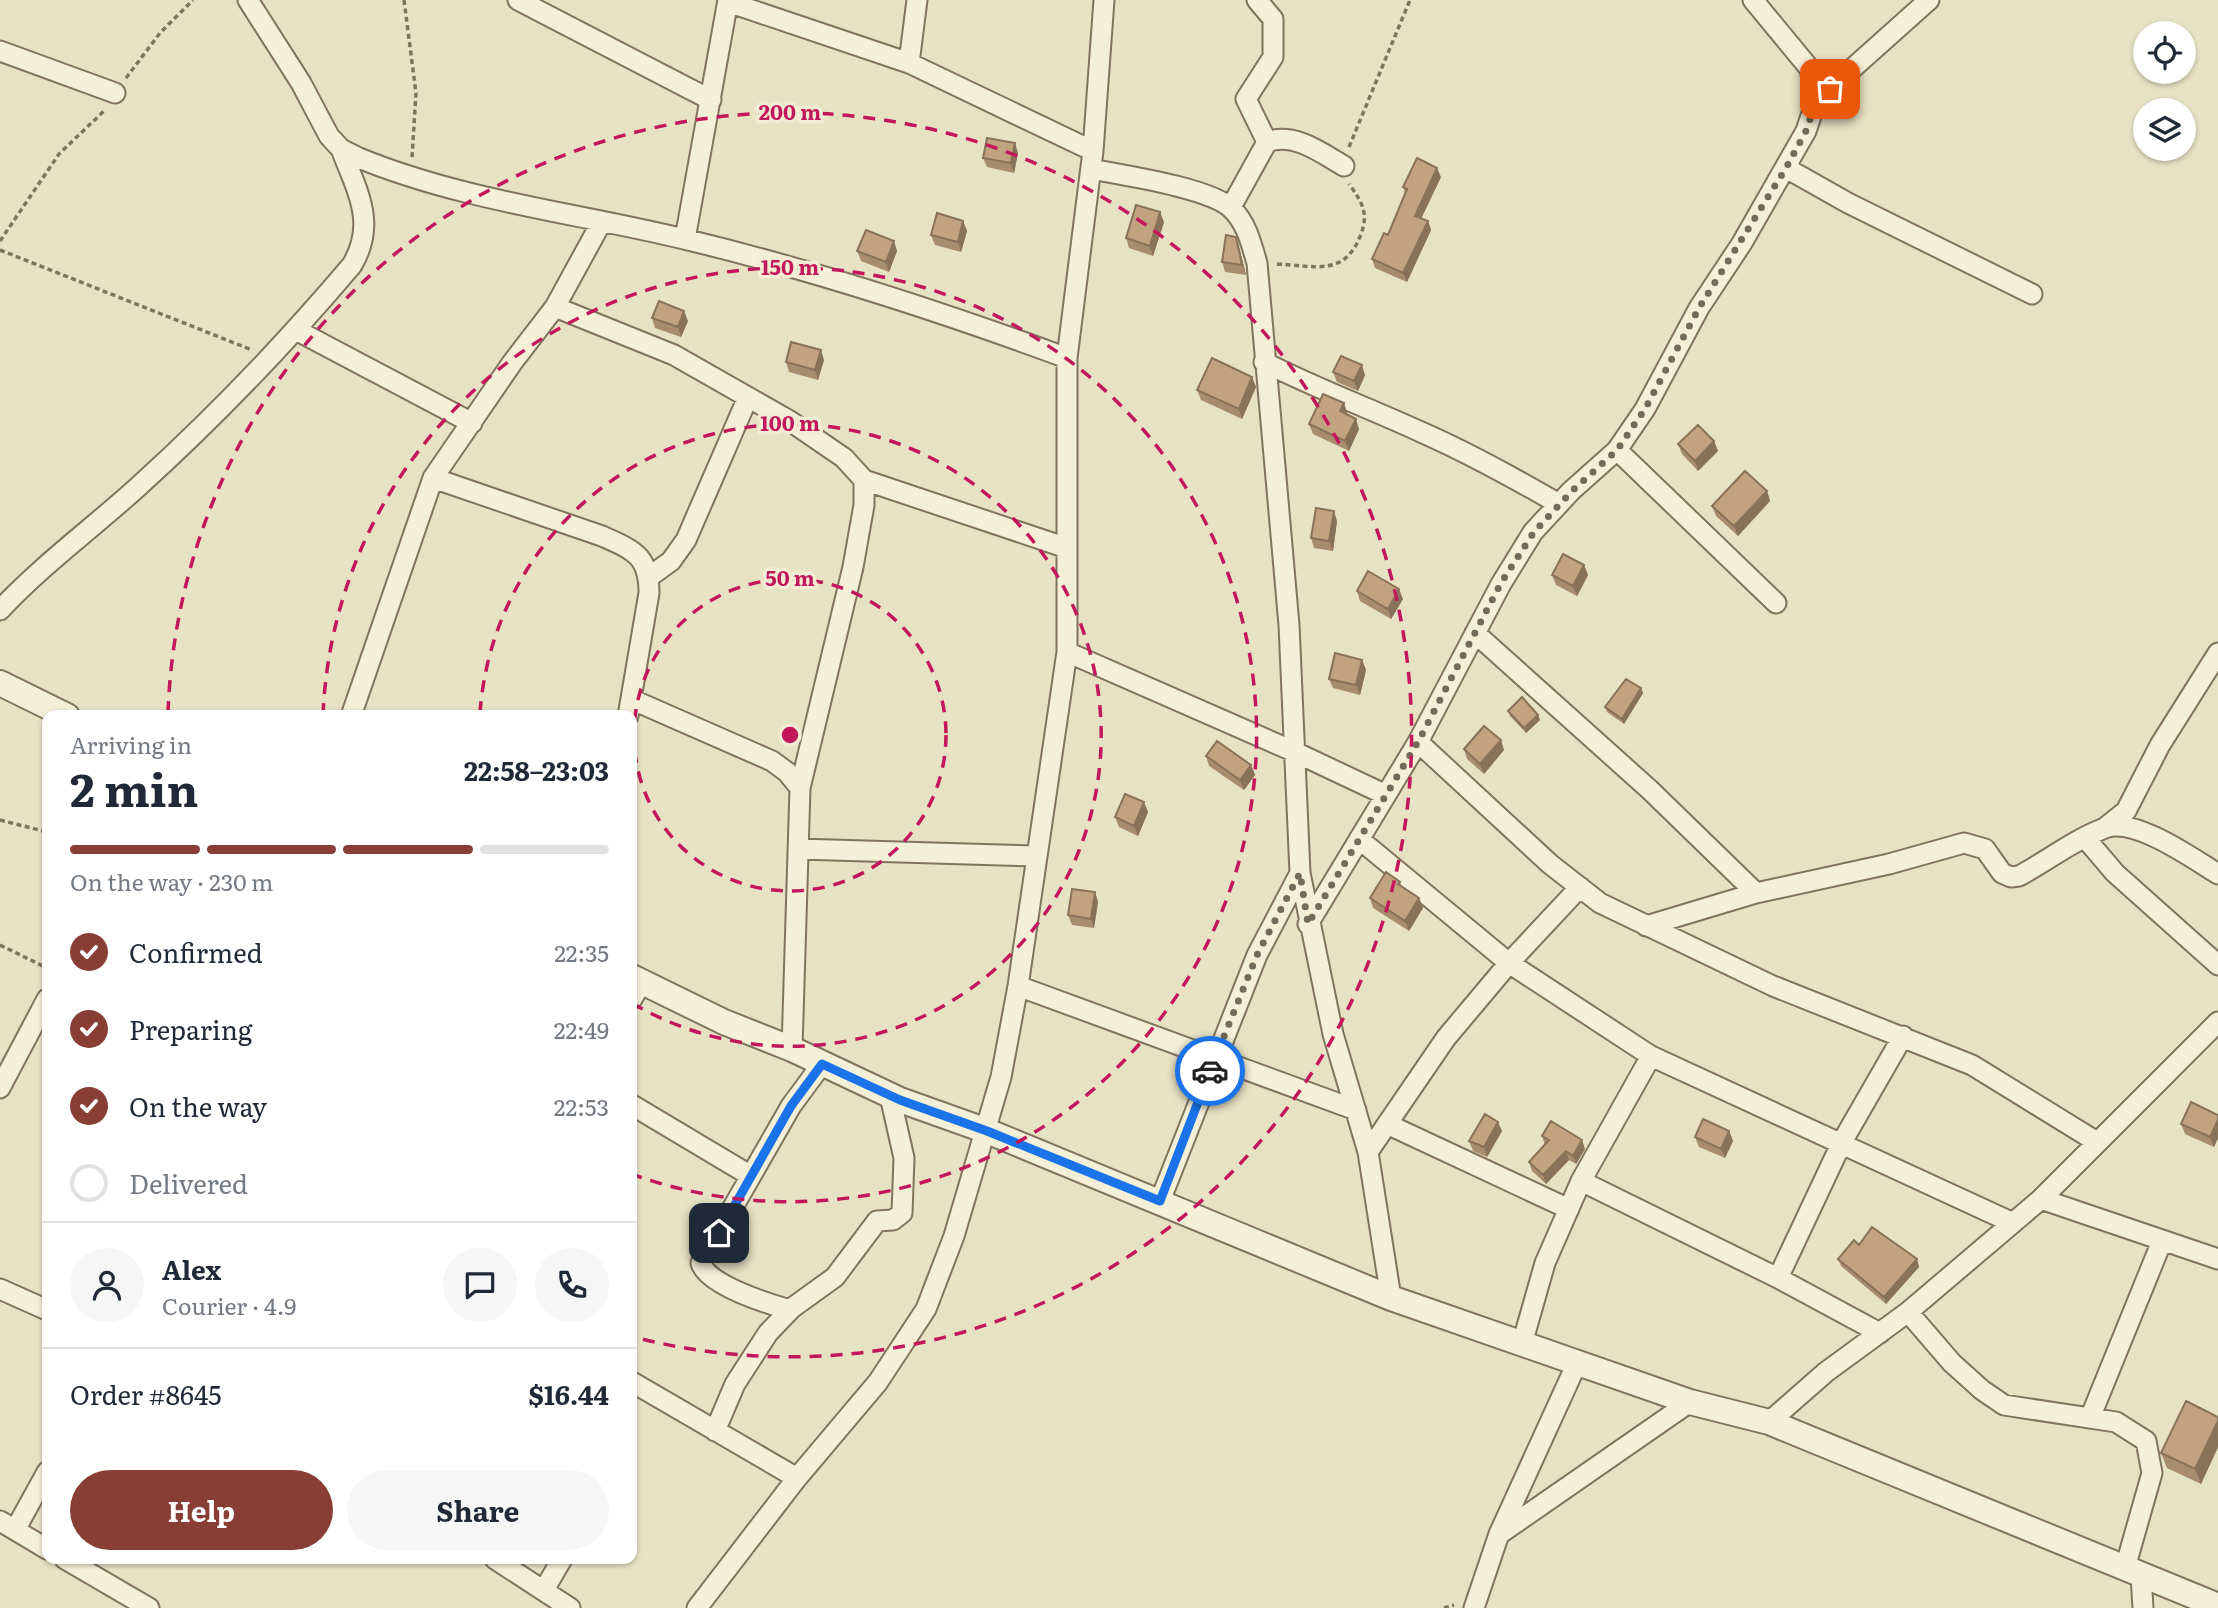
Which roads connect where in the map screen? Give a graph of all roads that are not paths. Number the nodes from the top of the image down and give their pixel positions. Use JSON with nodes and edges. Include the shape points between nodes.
{"nodes":[{"id":1,"x":248,"y":0,"type":"edge"},
{"id":2,"x":517,"y":0,"type":"edge"},
{"id":3,"x":917,"y":0,"type":"edge"},
{"id":4,"x":1104,"y":0,"type":"edge"},
{"id":5,"x":1257,"y":0,"type":"edge"},
{"id":6,"x":1753,"y":0,"type":"edge"},
{"id":7,"x":1929,"y":0,"type":"edge"},
{"id":8,"x":728,"y":1,"type":"edge"},
{"id":9,"x":0,"y":51,"type":"edge"},
{"id":10,"x":909,"y":63,"type":"junction"},
{"id":11,"x":115,"y":93,"type":"road end"},
{"id":12,"x":711,"y":100,"type":"junction"},
{"id":13,"x":1816,"y":101,"type":"junction"},
{"id":14,"x":1267,"y":142,"type":"junction"},
{"id":15,"x":341,"y":149,"type":"junction"},
{"id":16,"x":1092,"y":160,"type":"junction"},
{"id":17,"x":1344,"y":166,"type":"dead end"},
{"id":18,"x":1786,"y":168,"type":"junction"},
{"id":19,"x":1231,"y":207,"type":"junction"},
{"id":20,"x":601,"y":223,"type":"junction"},
{"id":21,"x":685,"y":239,"type":"junction"},
{"id":22,"x":2032,"y":294,"type":"dead end"},
{"id":23,"x":555,"y":307,"type":"junction"},
{"id":24,"x":296,"y":330,"type":"junction"},
{"id":25,"x":1067,"y":358,"type":"junction"},
{"id":26,"x":1264,"y":362,"type":"junction"},
{"id":27,"x":748,"y":397,"type":"junction"},
{"id":28,"x":472,"y":423,"type":"junction"},
{"id":29,"x":1617,"y":450,"type":"junction"},
{"id":30,"x":433,"y":478,"type":"junction"},
{"id":31,"x":864,"y":480,"type":"junction"},
{"id":32,"x":1559,"y":504,"type":"junction"},
{"id":33,"x":1067,"y":548,"type":"junction"},
{"id":34,"x":649,"y":577,"type":"junction"},
{"id":35,"x":1776,"y":603,"type":"dead end"},
{"id":36,"x":0,"y":610,"type":"edge"},
{"id":37,"x":1475,"y":633,"type":"junction"},
{"id":38,"x":1066,"y":652,"type":"junction"},
{"id":39,"x":2218,"y":653,"type":"edge"},
{"id":40,"x":0,"y":683,"type":"edge"},
{"id":41,"x":631,"y":708,"type":"edge"},
{"id":42,"x":55,"y":710,"type":"edge"},
{"id":43,"x":353,"y":710,"type":"edge"},
{"id":44,"x":637,"y":710,"type":"edge"},
{"id":45,"x":1418,"y":742,"type":"junction"},
{"id":46,"x":1295,"y":752,"type":"junction"},
{"id":47,"x":800,"y":788,"type":"junction"},
{"id":48,"x":1386,"y":795,"type":"junction"},
{"id":49,"x":2106,"y":827,"type":"junction"},
{"id":50,"x":1359,"y":839,"type":"junction"},
{"id":51,"x":2086,"y":839,"type":"junction"},
{"id":52,"x":798,"y":849,"type":"junction"},
{"id":53,"x":1037,"y":856,"type":"junction"},
{"id":54,"x":1300,"y":873,"type":"junction"},
{"id":55,"x":2218,"y":874,"type":"edge"},
{"id":56,"x":1580,"y":887,"type":"junction"},
{"id":57,"x":1756,"y":893,"type":"junction"},
{"id":58,"x":1308,"y":924,"type":"junction"},
{"id":59,"x":1646,"y":926,"type":"junction"},
{"id":60,"x":1509,"y":963,"type":"junction"},
{"id":61,"x":2218,"y":965,"type":"edge"},
{"id":62,"x":1018,"y":986,"type":"junction"},
{"id":63,"x":637,"y":987,"type":"edge"},
{"id":64,"x":42,"y":1008,"type":"edge"},
{"id":65,"x":2218,"y":1022,"type":"edge"},
{"id":66,"x":1903,"y":1037,"type":"junction"},
{"id":67,"x":792,"y":1049,"type":"junction"},
{"id":68,"x":1216,"y":1056,"type":"junction"},
{"id":69,"x":1651,"y":1056,"type":"junction"},
{"id":70,"x":822,"y":1064,"type":"junction"},
{"id":71,"x":0,"y":1088,"type":"edge"},
{"id":72,"x":890,"y":1096,"type":"junction"},
{"id":73,"x":637,"y":1108,"type":"edge"},
{"id":74,"x":1356,"y":1110,"type":"junction"},
{"id":75,"x":1387,"y":1124,"type":"junction"},
{"id":76,"x":987,"y":1131,"type":"junction"},
{"id":77,"x":1842,"y":1142,"type":"junction"},
{"id":78,"x":2097,"y":1142,"type":"junction"},
{"id":79,"x":1368,"y":1152,"type":"junction"},
{"id":80,"x":751,"y":1176,"type":"junction"},
{"id":81,"x":1581,"y":1181,"type":"junction"},
{"id":82,"x":2041,"y":1199,"type":"junction"},
{"id":83,"x":1160,"y":1201,"type":"junction"},
{"id":84,"x":1569,"y":1209,"type":"junction"},
{"id":85,"x":2013,"y":1223,"type":"junction"},
{"id":86,"x":2162,"y":1241,"type":"junction"},
{"id":87,"x":2218,"y":1259,"type":"edge"},
{"id":88,"x":1778,"y":1278,"type":"junction"},
{"id":89,"x":0,"y":1289,"type":"edge"},
{"id":90,"x":1391,"y":1298,"type":"junction"},
{"id":91,"x":42,"y":1308,"type":"edge"},
{"id":92,"x":790,"y":1310,"type":"junction"},
{"id":93,"x":1908,"y":1312,"type":"junction"},
{"id":94,"x":1880,"y":1333,"type":"junction"},
{"id":95,"x":1522,"y":1344,"type":"junction"},
{"id":96,"x":1577,"y":1363,"type":"junction"},
{"id":97,"x":637,"y":1385,"type":"edge"},
{"id":98,"x":1690,"y":1402,"type":"junction"},
{"id":99,"x":2090,"y":1418,"type":"junction"},
{"id":100,"x":1769,"y":1422,"type":"junction"},
{"id":101,"x":715,"y":1431,"type":"junction"},
{"id":102,"x":797,"y":1478,"type":"junction"},
{"id":103,"x":42,"y":1479,"type":"edge"},
{"id":104,"x":8,"y":1526,"type":"edge"},
{"id":105,"x":1499,"y":1534,"type":"junction"},
{"id":106,"x":42,"y":1546,"type":"edge"},
{"id":107,"x":73,"y":1564,"type":"edge"},
{"id":108,"x":503,"y":1564,"type":"edge"},
{"id":109,"x":559,"y":1564,"type":"edge"},
{"id":110,"x":2133,"y":1572,"type":"junction"},
{"id":111,"x":544,"y":1590,"type":"junction"},
{"id":112,"x":2218,"y":1606,"type":"edge"},
{"id":113,"x":145,"y":1607,"type":"edge"},
{"id":114,"x":570,"y":1608,"type":"edge"},
{"id":115,"x":697,"y":1608,"type":"edge"},
{"id":116,"x":1474,"y":1608,"type":"edge"},
{"id":117,"x":2143,"y":1608,"type":"edge"}],
"edges":[{"from":1,"to":15,"type":"street"},
{"from":2,"to":12,"type":"street"},
{"from":3,"to":10,"type":"street"},
{"from":4,"to":16,"type":"street"},
{"from":5,"to":14,"type":"street","via":[[1273,19],[1273,57],[1246,99]]},
{"from":6,"to":13,"type":"street","via":[[1810,69]]},
{"from":7,"to":13,"type":"street"},
{"from":8,"to":10,"type":"street"},
{"from":8,"to":12,"type":"street"},
{"from":9,"to":11,"type":"street"},
{"from":10,"to":16,"type":"street"},
{"from":12,"to":21,"type":"street"},
{"from":13,"to":18,"type":"street"},
{"from":14,"to":17,"type":"street","via":[[1280,137],[1299,142]]},
{"from":14,"to":19,"type":"street"},
{"from":15,"to":20,"type":"street","via":[[378,166],[486,197]]},
{"from":15,"to":24,"type":"street","via":[[362,206],[362,248]]},
{"from":16,"to":19,"type":"street"},
{"from":16,"to":25,"type":"street"},
{"from":18,"to":22,"type":"street"},
{"from":18,"to":29,"type":"street"},
{"from":19,"to":26,"type":"street","via":[[1247,228],[1257,263]]},
{"from":20,"to":21,"type":"street"},
{"from":20,"to":23,"type":"street"},
{"from":21,"to":25,"type":"street","via":[[850,282]]},
{"from":23,"to":27,"type":"street","via":[[674,355]]},
{"from":23,"to":28,"type":"street"},
{"from":24,"to":28,"type":"street"},
{"from":24,"to":36,"type":"street","via":[[143,483],[24,584]]},
{"from":25,"to":33,"type":"street"},
{"from":26,"to":32,"type":"street","via":[[1469,455]]},
{"from":26,"to":46,"type":"street","via":[[1289,625]]},
{"from":27,"to":31,"type":"street","via":[[844,458]]},
{"from":27,"to":34,"type":"street","via":[[686,541],[671,561]]},
{"from":28,"to":30,"type":"street"},
{"from":29,"to":32,"type":"street"},
{"from":29,"to":35,"type":"street"},
{"from":30,"to":34,"type":"street","via":[[620,544],[643,560]]},
{"from":30,"to":43,"type":"street"},
{"from":31,"to":33,"type":"street"},
{"from":31,"to":47,"type":"street","via":[[853,567]]},
{"from":32,"to":37,"type":"street","via":[[1534,532]]},
{"from":33,"to":38,"type":"street"},
{"from":34,"to":41,"type":"street"},
{"from":37,"to":45,"type":"street"},
{"from":37,"to":57,"type":"street","via":[[1650,790]]},
{"from":38,"to":46,"type":"street"},
{"from":38,"to":53,"type":"street"},
{"from":39,"to":49,"type":"street","via":[[2126,811]]},
{"from":40,"to":42,"type":"street"},
{"from":44,"to":47,"type":"street","via":[[772,761]]},
{"from":45,"to":48,"type":"street"},
{"from":45,"to":56,"type":"street"},
{"from":46,"to":48,"type":"street"},
{"from":46,"to":54,"type":"street"},
{"from":47,"to":52,"type":"street"},
{"from":48,"to":50,"type":"street"},
{"from":49,"to":51,"type":"street"},
{"from":49,"to":55,"type":"street","via":[[2147,833]]},
{"from":50,"to":58,"type":"street"},
{"from":50,"to":60,"type":"street"},
{"from":51,"to":57,"type":"street","via":[[2019,876],[2002,873],[1985,849],[1964,843]]},
{"from":51,"to":61,"type":"street","via":[[2136,893]]},
{"from":52,"to":53,"type":"street"},
{"from":52,"to":67,"type":"street"},
{"from":53,"to":62,"type":"street"},
{"from":54,"to":58,"type":"street"},
{"from":54,"to":68,"type":"street","via":[[1257,955]]},
{"from":56,"to":59,"type":"street","via":[[1600,903]]},
{"from":56,"to":60,"type":"street"},
{"from":57,"to":59,"type":"street"},
{"from":58,"to":74,"type":"street"},
{"from":59,"to":66,"type":"street","via":[[1773,986]]},
{"from":60,"to":69,"type":"street"},
{"from":60,"to":75,"type":"street","via":[[1446,1038]]},
{"from":62,"to":68,"type":"street"},
{"from":62,"to":76,"type":"street"},
{"from":63,"to":67,"type":"street"},
{"from":64,"to":71,"type":"street"},
{"from":65,"to":78,"type":"street"},
{"from":66,"to":77,"type":"street"},
{"from":66,"to":78,"type":"street","via":[[1972,1065]]},
{"from":67,"to":70,"type":"street"},
{"from":68,"to":74,"type":"street"},
{"from":68,"to":83,"type":"street"},
{"from":69,"to":77,"type":"street"},
{"from":69,"to":81,"type":"street"},
{"from":70,"to":72,"type":"street"},
{"from":70,"to":80,"type":"street","via":[[791,1106]]},
{"from":72,"to":76,"type":"street"},
{"from":72,"to":92,"type":"street","via":[[904,1158],[902,1213],[893,1220],[877,1221],[835,1277]]},
{"from":73,"to":80,"type":"street"},
{"from":74,"to":79,"type":"street"},
{"from":75,"to":79,"type":"street"},
{"from":75,"to":84,"type":"street"},
{"from":76,"to":83,"type":"street"},
{"from":76,"to":102,"type":"street","via":[[926,1309],[878,1382]]},
{"from":77,"to":85,"type":"street"},
{"from":77,"to":88,"type":"street"},
{"from":78,"to":82,"type":"street"},
{"from":79,"to":90,"type":"street"},
{"from":80,"to":92,"type":"street","via":[[701,1263],[707,1273],[730,1287]]},
{"from":81,"to":84,"type":"street"},
{"from":81,"to":88,"type":"street"},
{"from":82,"to":85,"type":"street"},
{"from":82,"to":86,"type":"street"},
{"from":83,"to":90,"type":"street"},
{"from":84,"to":95,"type":"street","via":[[1545,1263]]},
{"from":85,"to":93,"type":"street"},
{"from":86,"to":87,"type":"street"},
{"from":86,"to":99,"type":"street"},
{"from":88,"to":94,"type":"street"},
{"from":89,"to":91,"type":"street"},
{"from":90,"to":95,"type":"street"},
{"from":92,"to":101,"type":"street","via":[[749,1359]]},
{"from":93,"to":94,"type":"street"},
{"from":93,"to":99,"type":"street","via":[[1952,1363],[2004,1405]]},
{"from":94,"to":100,"type":"street"},
{"from":95,"to":96,"type":"street"},
{"from":96,"to":98,"type":"street"},
{"from":96,"to":105,"type":"street"},
{"from":97,"to":101,"type":"street"},
{"from":98,"to":100,"type":"street"},
{"from":98,"to":105,"type":"street"},
{"from":99,"to":110,"type":"street","via":[[2116,1422],[2146,1441],[2152,1473]]},
{"from":100,"to":110,"type":"street"},
{"from":101,"to":102,"type":"street"},
{"from":102,"to":115,"type":"street"},
{"from":103,"to":104,"type":"street"},
{"from":104,"to":106,"type":"street"},
{"from":105,"to":116,"type":"street"},
{"from":107,"to":113,"type":"street"},
{"from":108,"to":111,"type":"street"},
{"from":109,"to":111,"type":"street"},
{"from":110,"to":112,"type":"street"},
{"from":110,"to":117,"type":"street"},
{"from":111,"to":114,"type":"street"}]}
